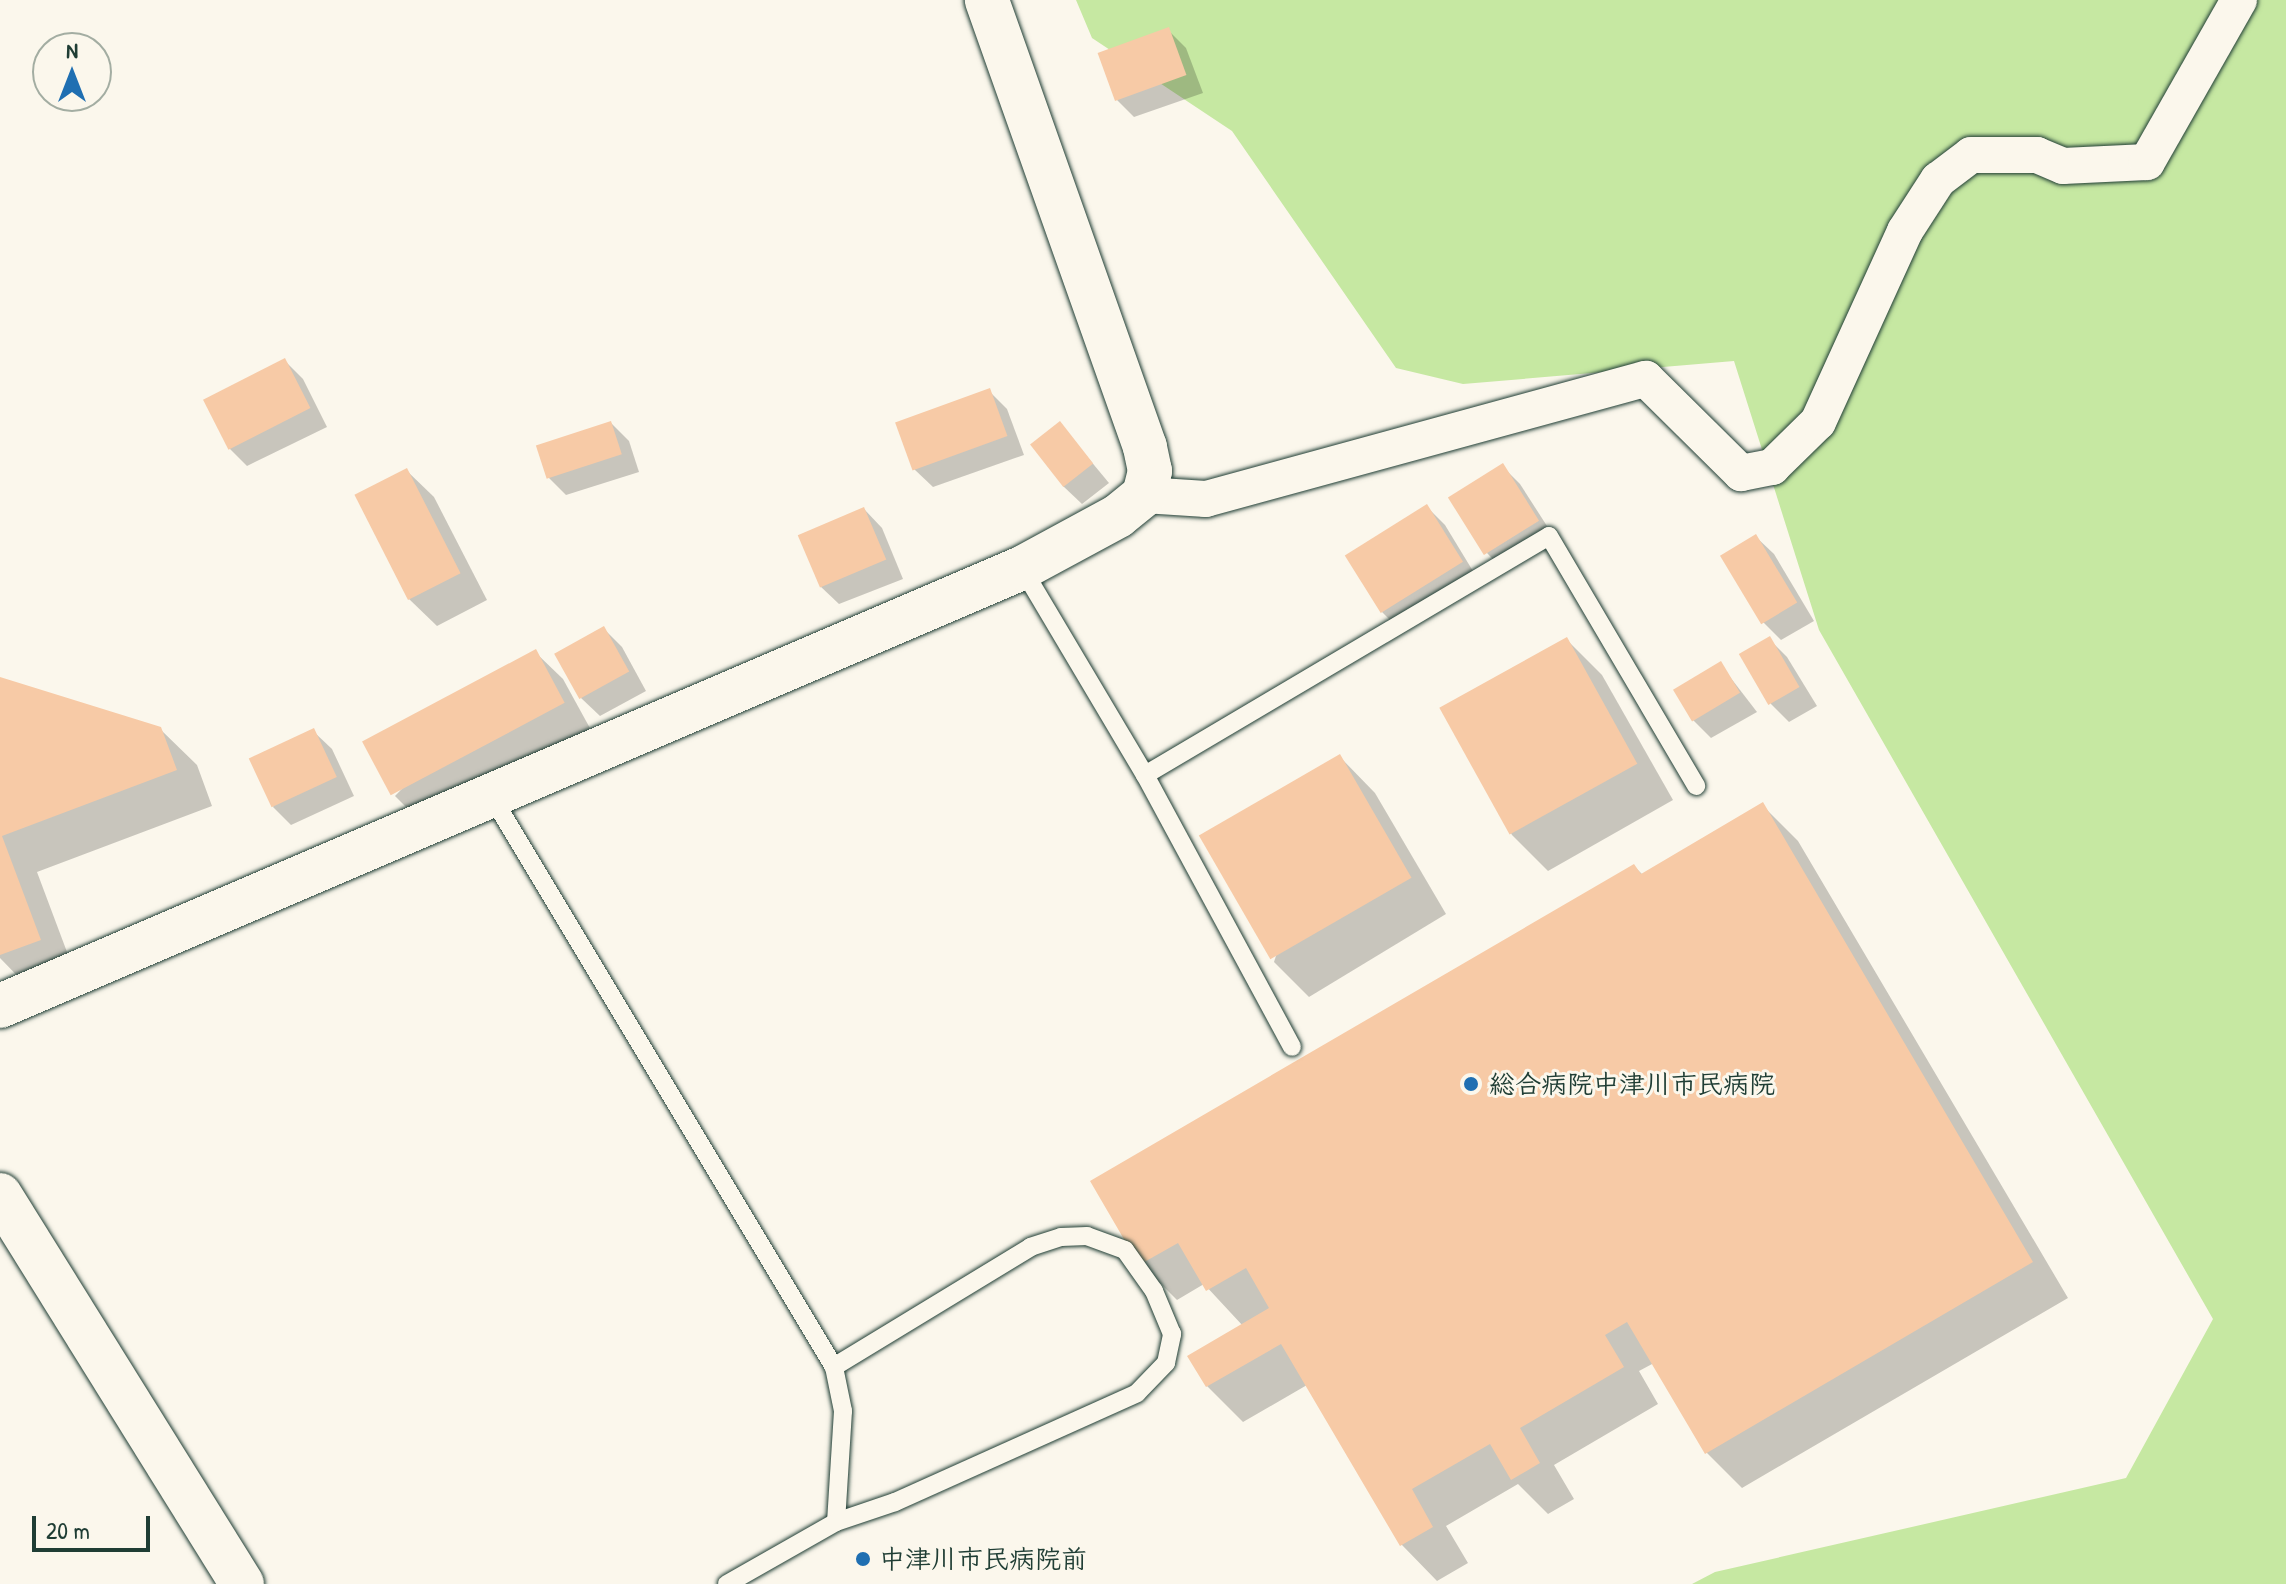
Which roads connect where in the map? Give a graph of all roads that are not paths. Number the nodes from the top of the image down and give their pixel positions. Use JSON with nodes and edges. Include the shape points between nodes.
{"nodes":[{"id":1,"x":987,"y":0,"type":"edge"},
{"id":2,"x":2239,"y":0,"type":"edge"},
{"id":3,"x":1144,"y":495,"type":"junction"},
{"id":4,"x":1022,"y":568,"type":"junction"},
{"id":5,"x":1145,"y":775,"type":"junction"},
{"id":6,"x":1696,"y":786,"type":"dead end"},
{"id":7,"x":492,"y":797,"type":"junction"},
{"id":8,"x":0,"y":1006,"type":"edge"},
{"id":9,"x":1292,"y":1047,"type":"dead end"},
{"id":10,"x":0,"y":1195,"type":"edge"},
{"id":11,"x":834,"y":1367,"type":"junction"},
{"id":12,"x":836,"y":1522,"type":"junction"},
{"id":13,"x":242,"y":1584,"type":"edge"},
{"id":14,"x":727,"y":1584,"type":"edge"}],
"edges":[{"from":1,"to":3,"type":"street","via":[[1145,447],[1150,471]]},
{"from":2,"to":3,"type":"street","via":[[2147,162],[2063,166],[2037,155],[1971,155],[1938,180],[1905,231],[1818,422],[1772,467],[1741,473],[1646,379],[1206,499]]},
{"from":3,"to":4,"type":"street","via":[[1118,516]]},
{"from":4,"to":5,"type":"lane"},
{"from":4,"to":7,"type":"street"},
{"from":5,"to":6,"type":"lane","via":[[1549,536]]},
{"from":5,"to":9,"type":"lane"},
{"from":7,"to":8,"type":"street"},
{"from":7,"to":11,"type":"lane"},
{"from":10,"to":13,"type":"street"},
{"from":11,"to":12,"type":"lane","via":[[843,1411]]},
{"from":11,"to":12,"type":"lane","via":[[1009,1259],[1061,1237],[1087,1236],[1125,1250],[1154,1291],[1172,1334],[1166,1363],[1137,1393],[895,1502]]},
{"from":12,"to":14,"type":"lane"}]}
